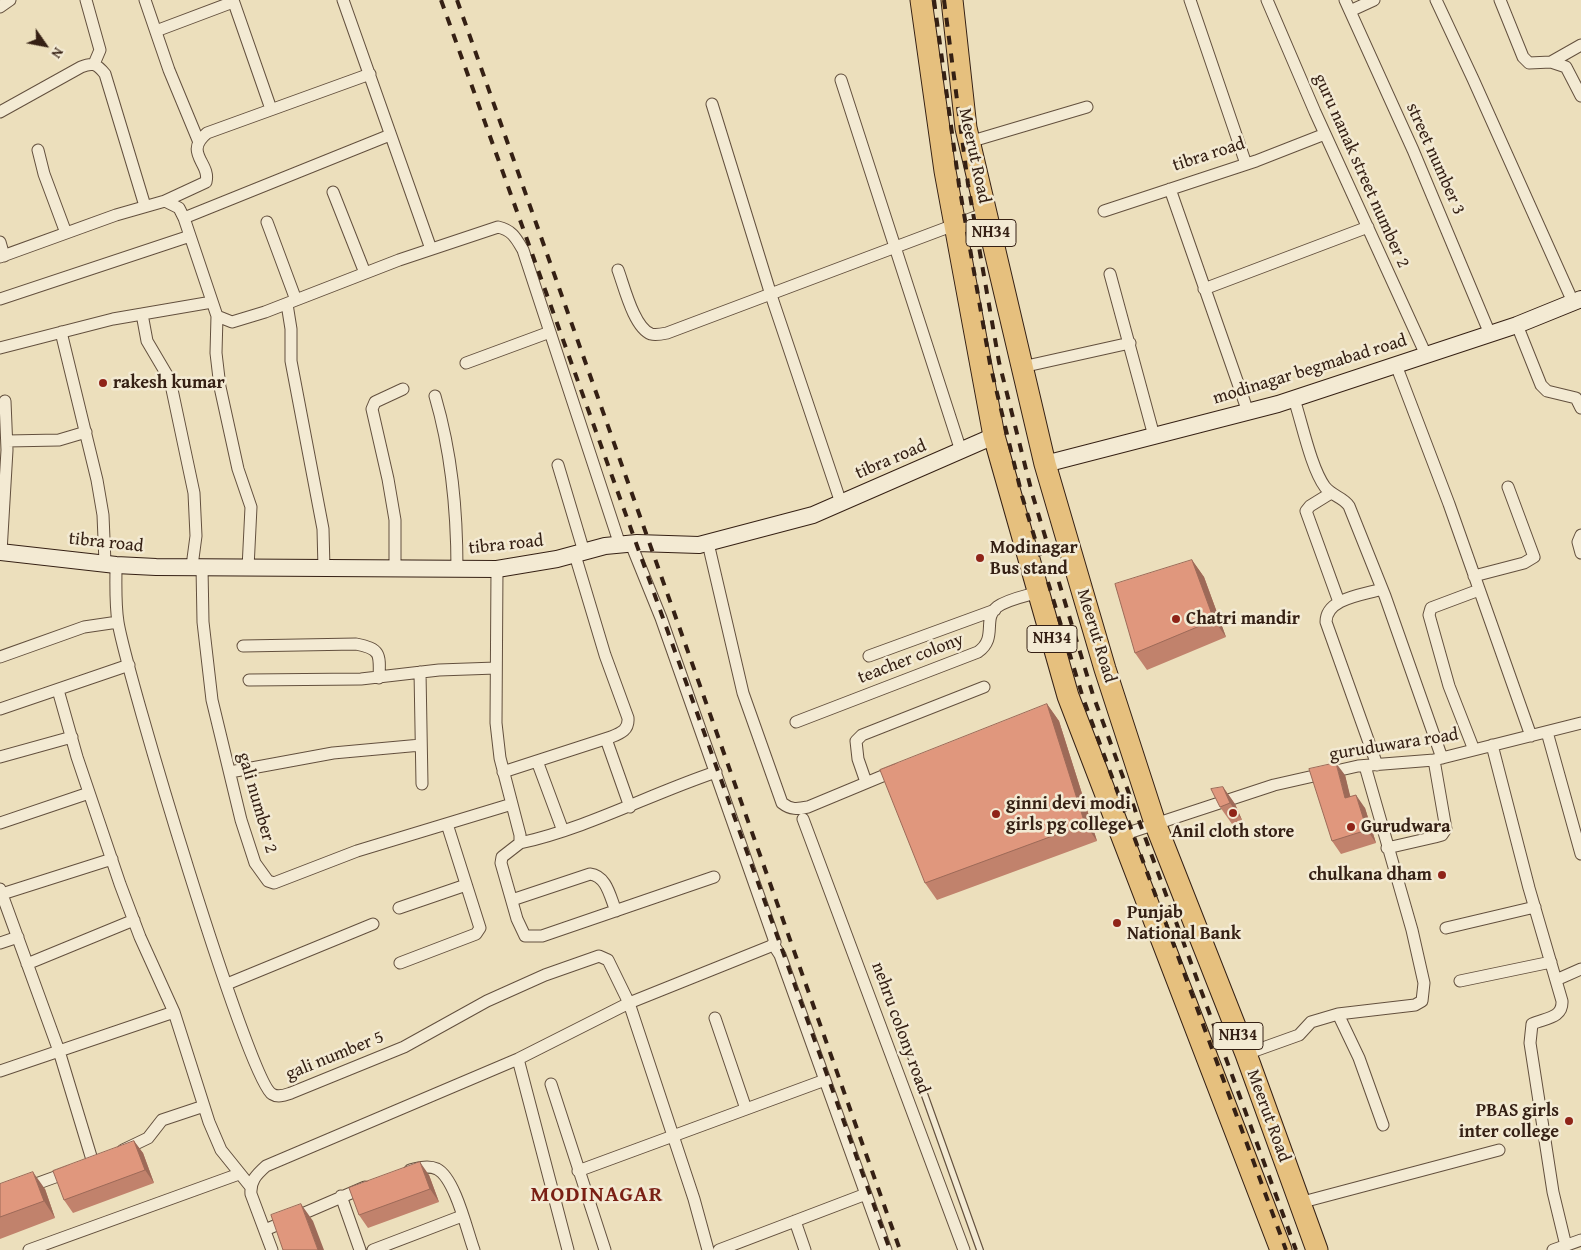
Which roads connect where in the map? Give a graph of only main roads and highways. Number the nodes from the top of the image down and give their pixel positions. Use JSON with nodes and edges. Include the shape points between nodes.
{"nodes":[{"id":1,"x":921,"y":0,"type":"edge"},
{"id":2,"x":952,"y":0,"type":"edge"},
{"id":3,"x":1281,"y":1250,"type":"edge"},
{"id":4,"x":1317,"y":1250,"type":"edge"}],
"edges":[{"from":1,"to":3,"type":"highway","name":"Meerut Road","number":"NH34","via":[[945,171],[994,436],[1068,696]]},
{"from":2,"to":4,"type":"highway","name":"Meerut Road","number":"NH34","via":[[969,142],[1045,464],[1155,823],[1246,1054]]}]}
